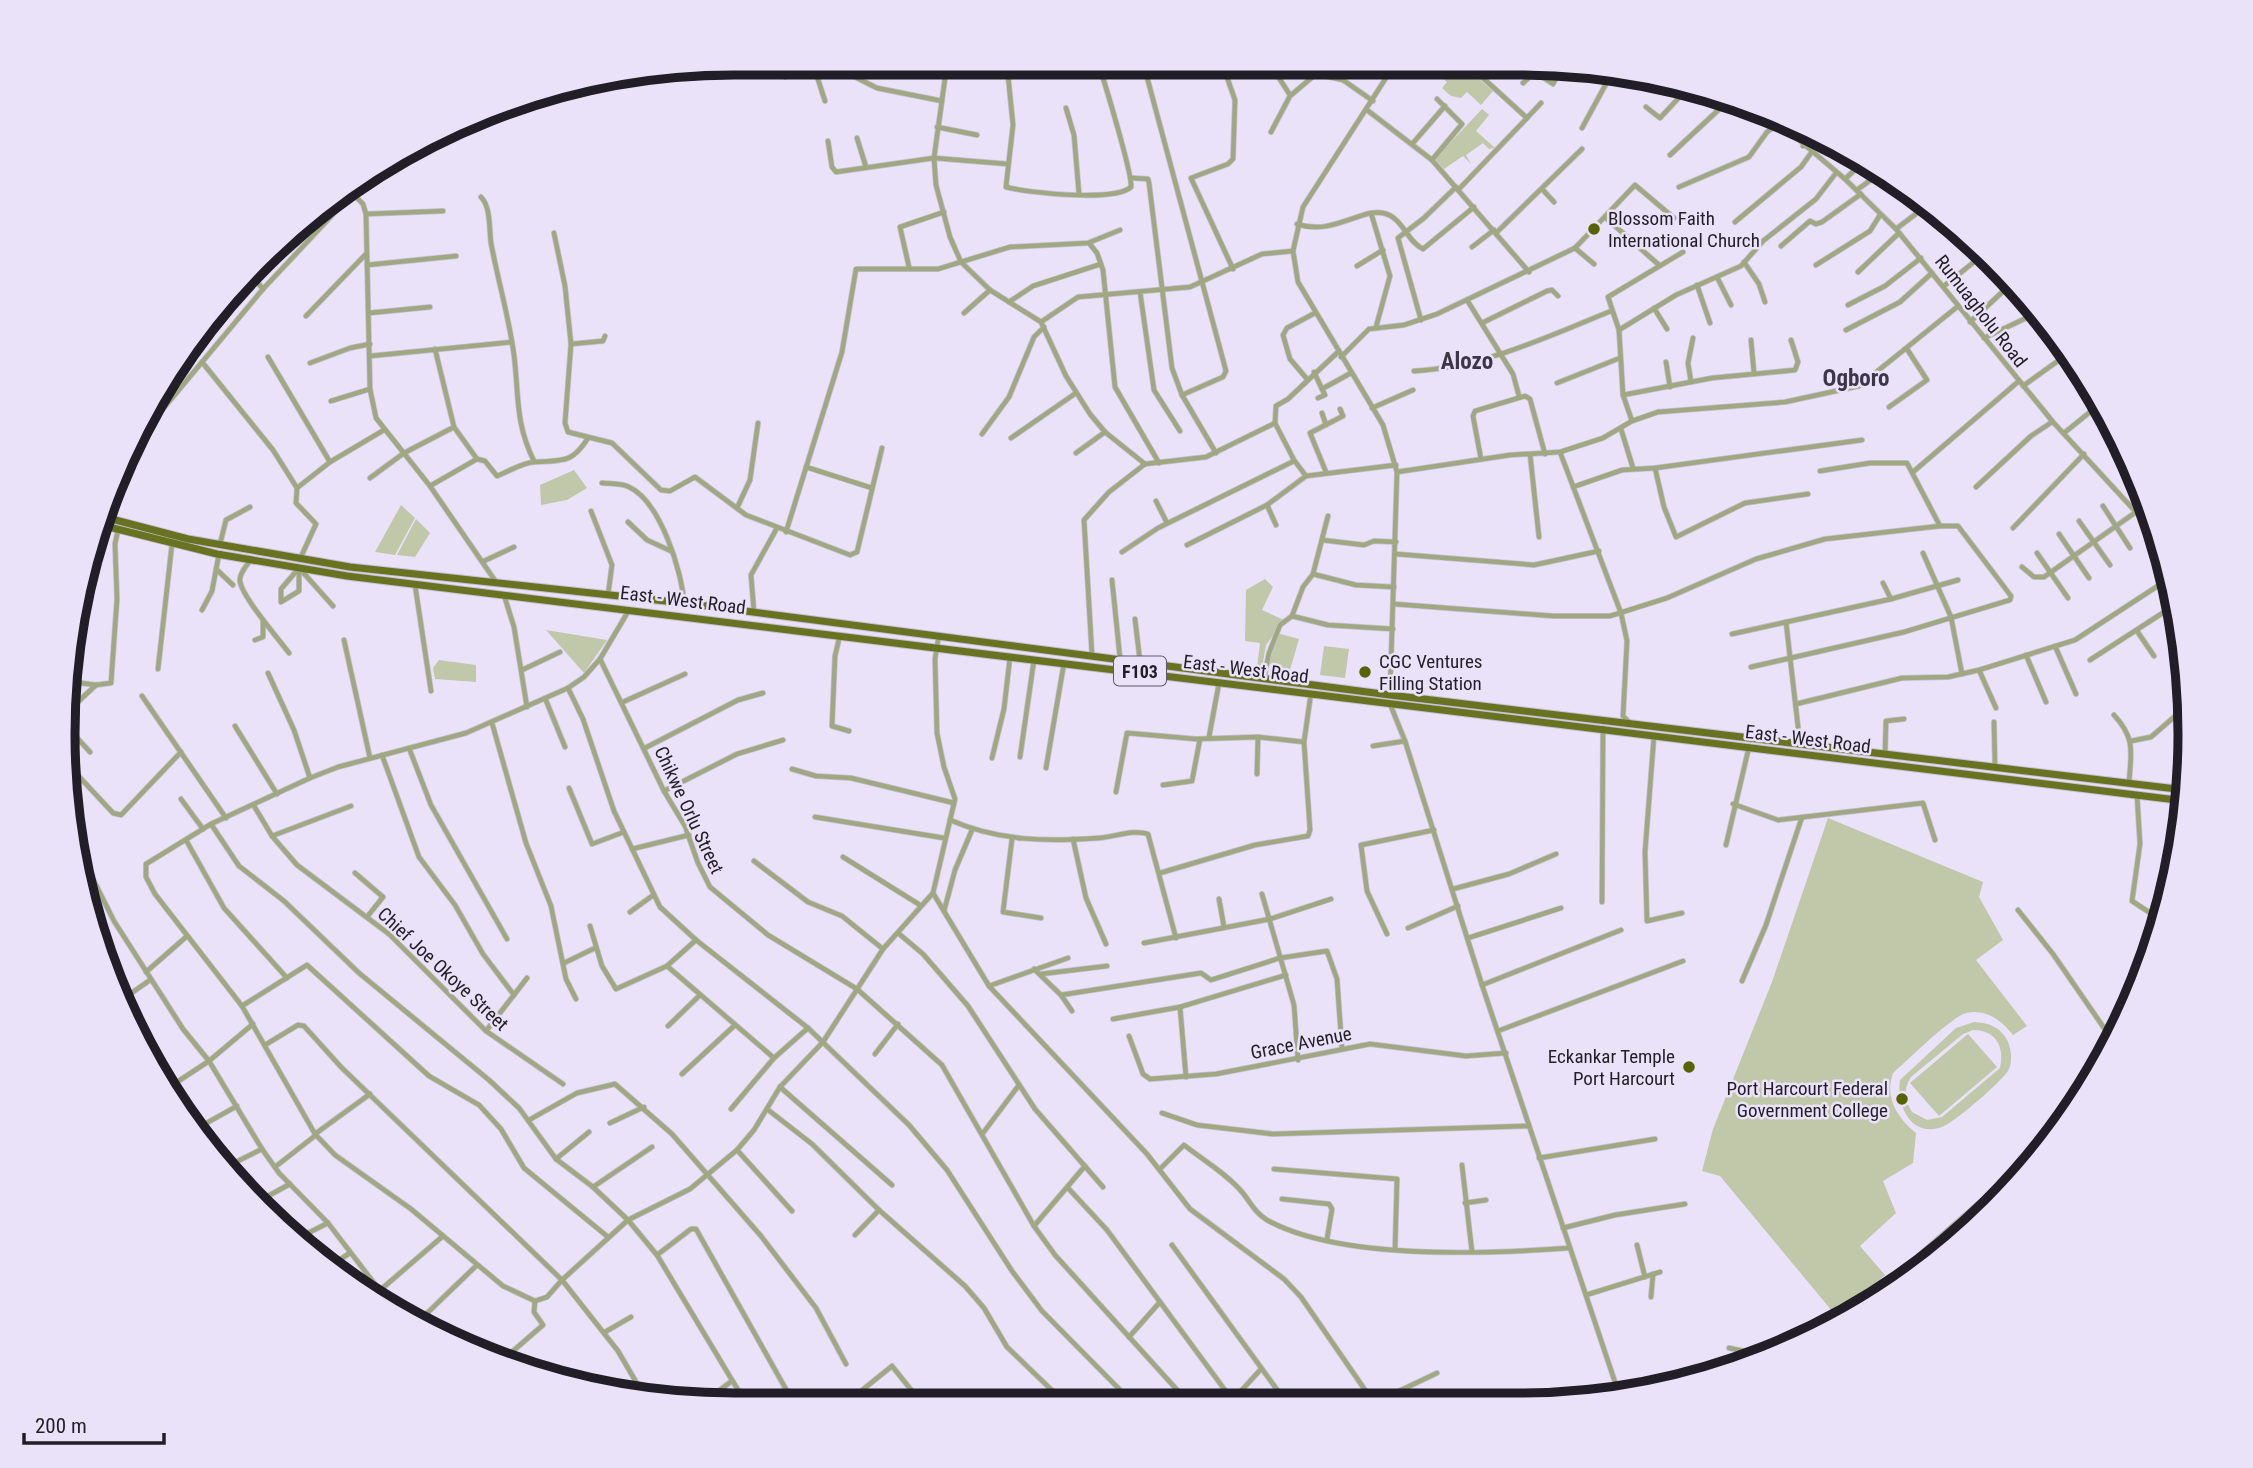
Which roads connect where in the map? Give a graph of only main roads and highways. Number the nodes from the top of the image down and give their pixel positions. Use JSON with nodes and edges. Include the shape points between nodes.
{"nodes":[{"id":1,"x":111,"y":519,"type":"edge"},
{"id":2,"x":108,"y":527,"type":"edge"},
{"id":3,"x":1389,"y":699,"type":"junction"},
{"id":4,"x":1632,"y":728,"type":"junction"},
{"id":5,"x":2175,"y":789,"type":"edge"},
{"id":6,"x":2174,"y":800,"type":"edge"}],
"edges":[{"from":1,"to":3,"type":"main road","name":"East - West Road","number":"F103","via":[[300,559],[1092,654]]},
{"from":2,"to":3,"type":"main road","name":"East - West Road","number":"F103","via":[[250,561],[415,584]]},
{"from":3,"to":4,"type":"main road","name":"East - West Road","number":"F103"},
{"from":3,"to":4,"type":"main road","name":"East - West Road","number":"F103"},
{"from":4,"to":5,"type":"main road","name":"East - West Road","number":"F103"},
{"from":4,"to":6,"type":"main road","name":"East - West Road","number":"F103","via":[[1654,735]]}]}
